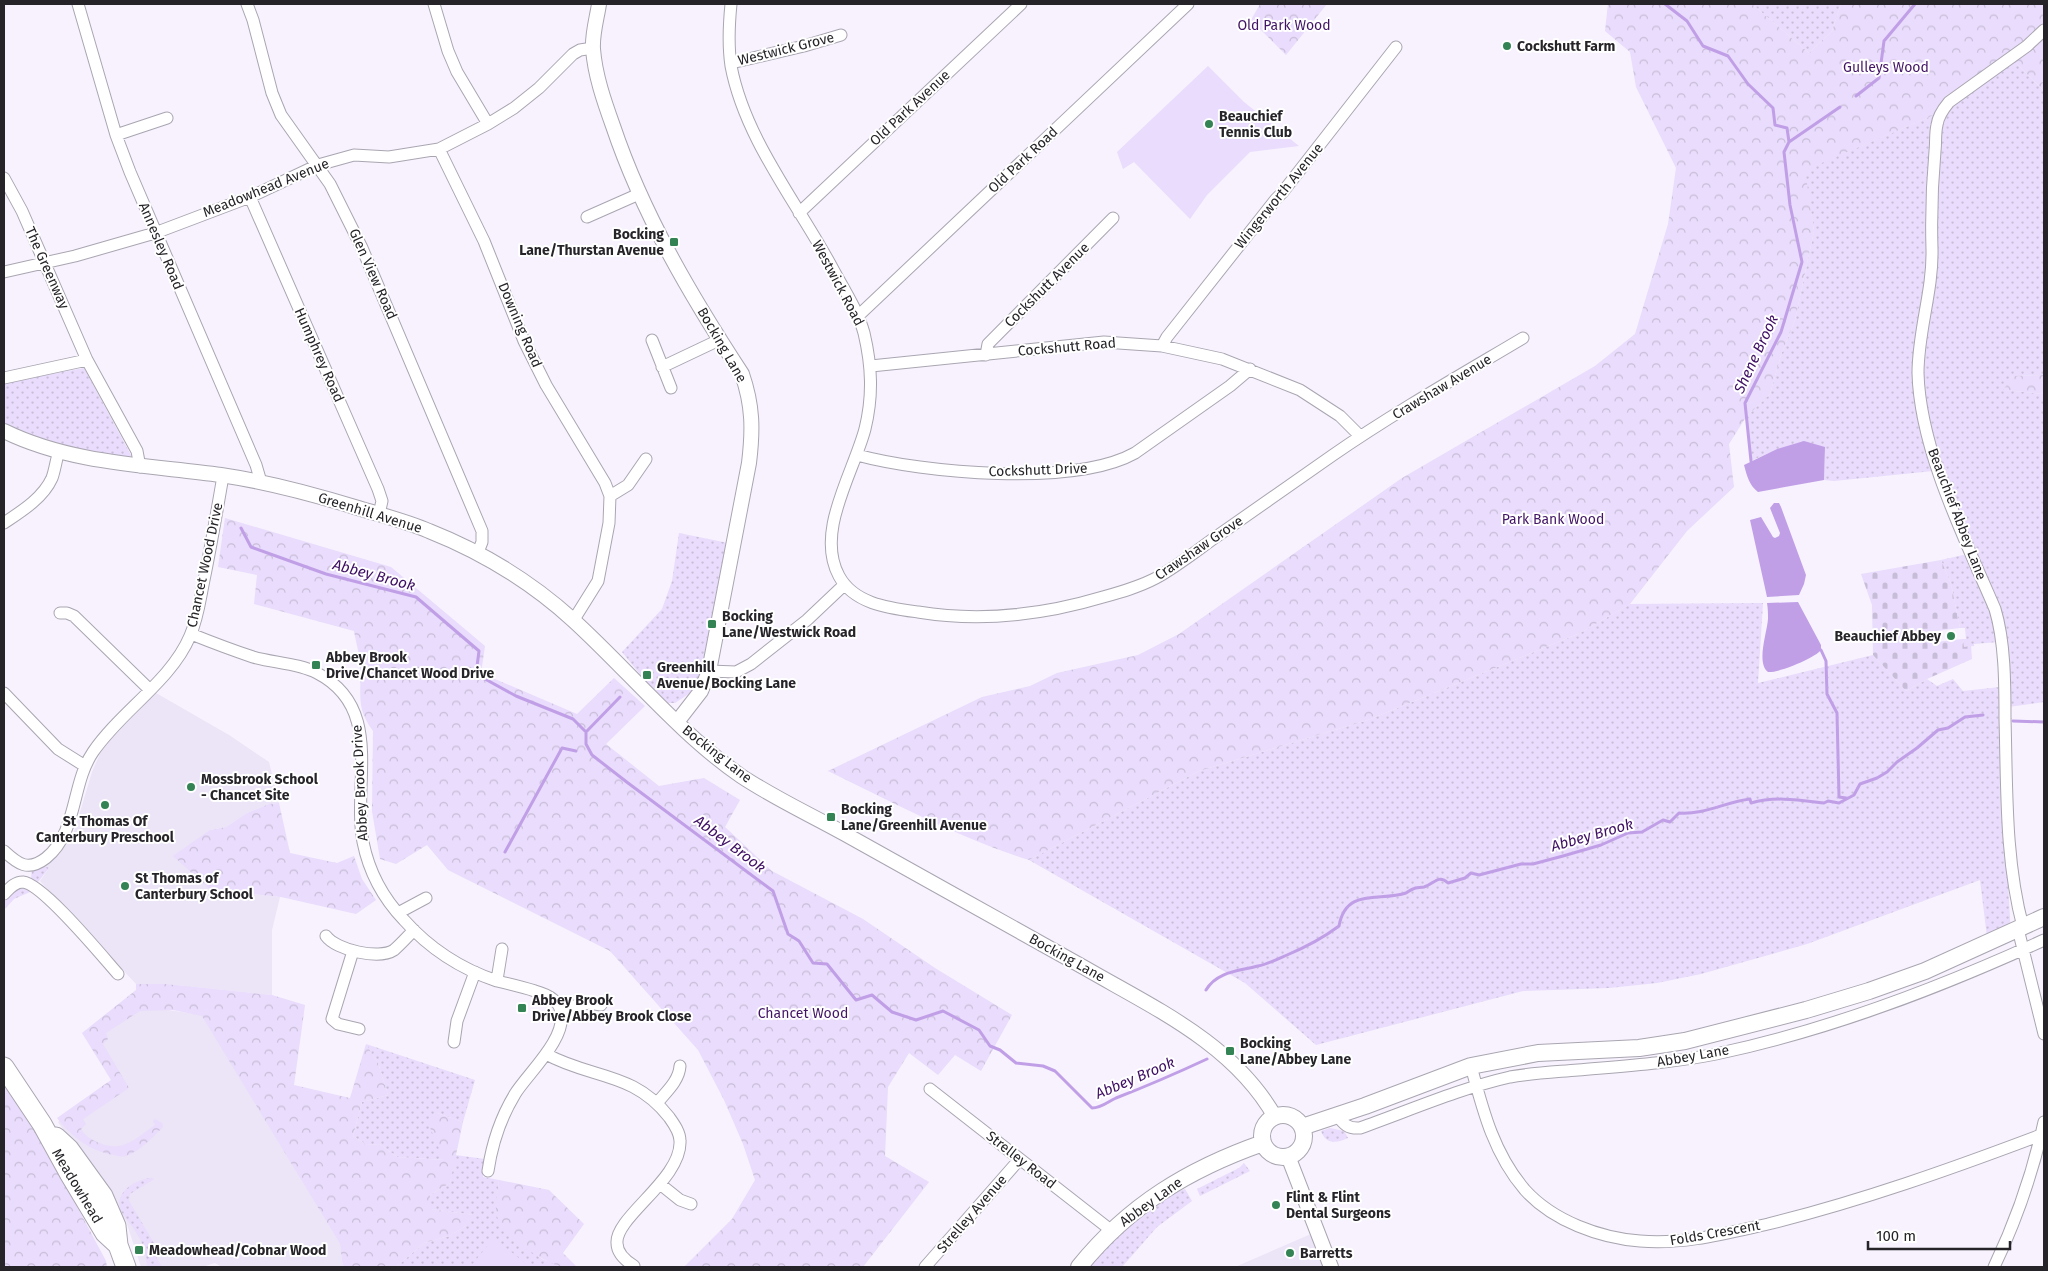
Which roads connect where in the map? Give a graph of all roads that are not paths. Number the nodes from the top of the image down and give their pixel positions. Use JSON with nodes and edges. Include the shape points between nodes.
{"nodes":[{"id":1,"x":78,"y":4,"type":"edge"},
{"id":2,"x":247,"y":4,"type":"edge"},
{"id":3,"x":434,"y":4,"type":"edge"},
{"id":4,"x":599,"y":4,"type":"edge"},
{"id":5,"x":731,"y":4,"type":"edge"},
{"id":6,"x":1021,"y":4,"type":"edge"},
{"id":7,"x":1188,"y":4,"type":"edge"},
{"id":8,"x":2044,"y":30,"type":"edge"},
{"id":9,"x":842,"y":35,"type":"dead end"},
{"id":10,"x":1396,"y":47,"type":"dead end"},
{"id":11,"x":593,"y":48,"type":"junction"},
{"id":12,"x":731,"y":63,"type":"junction"},
{"id":13,"x":167,"y":118,"type":"dead end"},
{"id":14,"x":488,"y":124,"type":"junction"},
{"id":15,"x":116,"y":135,"type":"junction"},
{"id":16,"x":439,"y":149,"type":"junction"},
{"id":17,"x":318,"y":165,"type":"junction"},
{"id":18,"x":4,"y":178,"type":"edge"},
{"id":19,"x":639,"y":194,"type":"junction"},
{"id":20,"x":250,"y":197,"type":"junction"},
{"id":21,"x":799,"y":212,"type":"junction"},
{"id":22,"x":587,"y":217,"type":"dead end"},
{"id":23,"x":1113,"y":218,"type":"dead end"},
{"id":24,"x":155,"y":233,"type":"junction"},
{"id":25,"x":46,"y":263,"type":"junction"},
{"id":26,"x":4,"y":272,"type":"edge"},
{"id":27,"x":858,"y":316,"type":"junction"},
{"id":28,"x":1523,"y":338,"type":"dead end"},
{"id":29,"x":652,"y":340,"type":"dead end"},
{"id":30,"x":719,"y":340,"type":"junction"},
{"id":31,"x":1162,"y":346,"type":"junction"},
{"id":32,"x":986,"y":354,"type":"junction"},
{"id":33,"x":87,"y":360,"type":"junction"},
{"id":34,"x":871,"y":366,"type":"junction"},
{"id":35,"x":662,"y":367,"type":"junction"},
{"id":36,"x":1250,"y":369,"type":"junction"},
{"id":37,"x":4,"y":378,"type":"edge"},
{"id":38,"x":671,"y":388,"type":"dead end"},
{"id":39,"x":4,"y":431,"type":"edge"},
{"id":40,"x":1360,"y":436,"type":"junction"},
{"id":41,"x":58,"y":451,"type":"junction"},
{"id":42,"x":856,"y":455,"type":"junction"},
{"id":43,"x":646,"y":459,"type":"dead end"},
{"id":44,"x":140,"y":467,"type":"junction"},
{"id":45,"x":223,"y":476,"type":"junction"},
{"id":46,"x":261,"y":482,"type":"junction"},
{"id":47,"x":610,"y":496,"type":"junction"},
{"id":48,"x":379,"y":514,"type":"junction"},
{"id":49,"x":4,"y":522,"type":"edge"},
{"id":50,"x":478,"y":552,"type":"junction"},
{"id":51,"x":844,"y":585,"type":"junction"},
{"id":52,"x":60,"y":614,"type":"dead end"},
{"id":53,"x":573,"y":621,"type":"junction"},
{"id":54,"x":191,"y":634,"type":"junction"},
{"id":55,"x":709,"y":671,"type":"junction"},
{"id":56,"x":150,"y":690,"type":"junction"},
{"id":57,"x":4,"y":693,"type":"edge"},
{"id":58,"x":677,"y":722,"type":"junction"},
{"id":59,"x":85,"y":766,"type":"junction"},
{"id":60,"x":4,"y":851,"type":"edge"},
{"id":61,"x":4,"y":894,"type":"edge"},
{"id":62,"x":426,"y":898,"type":"dead end"},
{"id":63,"x":398,"y":913,"type":"junction"},
{"id":64,"x":2044,"y":918,"type":"edge"},
{"id":65,"x":2020,"y":928,"type":"junction"},
{"id":66,"x":414,"y":930,"type":"junction"},
{"id":67,"x":326,"y":936,"type":"dead end"},
{"id":68,"x":2044,"y":940,"type":"edge"},
{"id":69,"x":502,"y":949,"type":"dead end"},
{"id":70,"x":2024,"y":949,"type":"junction"},
{"id":71,"x":353,"y":951,"type":"junction"},
{"id":72,"x":475,"y":972,"type":"junction"},
{"id":73,"x":118,"y":974,"type":"dead end"},
{"id":74,"x":497,"y":980,"type":"junction"},
{"id":75,"x":601,"y":1005,"type":"dead end"},
{"id":76,"x":560,"y":1009,"type":"junction"},
{"id":77,"x":359,"y":1029,"type":"dead end"},
{"id":78,"x":2044,"y":1034,"type":"edge"},
{"id":79,"x":454,"y":1042,"type":"dead end"},
{"id":80,"x":546,"y":1054,"type":"junction"},
{"id":81,"x":680,"y":1066,"type":"dead end"},
{"id":82,"x":1471,"y":1066,"type":"junction"},
{"id":83,"x":4,"y":1067,"type":"edge"},
{"id":84,"x":1476,"y":1087,"type":"junction"},
{"id":85,"x":930,"y":1089,"type":"dead end"},
{"id":86,"x":656,"y":1103,"type":"junction"},
{"id":87,"x":1337,"y":1115,"type":"junction"},
{"id":88,"x":1275,"y":1117,"type":"junction"},
{"id":89,"x":2044,"y":1122,"type":"edge"},
{"id":90,"x":1302,"y":1128,"type":"junction"},
{"id":91,"x":2041,"y":1135,"type":"junction"},
{"id":92,"x":1264,"y":1143,"type":"junction"},
{"id":93,"x":1288,"y":1156,"type":"junction"},
{"id":94,"x":1019,"y":1160,"type":"junction"},
{"id":95,"x":488,"y":1171,"type":"dead end"},
{"id":96,"x":660,"y":1184,"type":"junction"},
{"id":97,"x":691,"y":1204,"type":"dead end"},
{"id":98,"x":1112,"y":1231,"type":"junction"},
{"id":99,"x":634,"y":1266,"type":"edge"},
{"id":100,"x":126,"y":1267,"type":"edge"},
{"id":101,"x":925,"y":1267,"type":"edge"},
{"id":102,"x":1079,"y":1267,"type":"edge"},
{"id":103,"x":1331,"y":1267,"type":"edge"},
{"id":104,"x":1994,"y":1267,"type":"edge"}],
"edges":[{"from":1,"to":15,"type":"street","name":"Annesley Road"},
{"from":2,"to":17,"type":"street","name":"Glen View Road","via":[[281,115]]},
{"from":3,"to":14,"type":"street","via":[[457,72]]},
{"from":4,"to":11,"type":"street","name":"Bocking Lane"},
{"from":5,"to":12,"type":"street","name":"Westwick Road"},
{"from":6,"to":21,"type":"street","name":"Old Park Avenue"},
{"from":7,"to":27,"type":"street","name":"Old Park Road"},
{"from":8,"to":65,"type":"street","name":"Beauchief Abbey Lane","via":[[1949,102],[1937,124],[1932,192],[1932,269],[1918,372],[1923,413],[1939,472],[1998,621],[2005,686],[2012,879]]},
{"from":9,"to":12,"type":"street","name":"Westwick Grove"},
{"from":10,"to":31,"type":"street","name":"Wingerworth Avenue"},
{"from":11,"to":14,"type":"street","name":"Meadowhead Avenue","via":[[573,54],[539,88]]},
{"from":11,"to":19,"type":"street","name":"Bocking Lane","via":[[605,104]]},
{"from":12,"to":21,"type":"street","name":"Westwick Road","via":[[744,111]]},
{"from":13,"to":15,"type":"street"},
{"from":14,"to":16,"type":"street","name":"Meadowhead Avenue"},
{"from":15,"to":24,"type":"street","name":"Annesley Road"},
{"from":16,"to":17,"type":"street","name":"Meadowhead Avenue","via":[[389,157],[354,155]]},
{"from":16,"to":47,"type":"street","name":"Downing Road","via":[[488,249],[524,341]]},
{"from":17,"to":20,"type":"street","name":"Meadowhead Avenue"},
{"from":17,"to":50,"type":"street","name":"Glen View Road","via":[[362,248],[482,531]]},
{"from":18,"to":25,"type":"street","name":"The Greenway"},
{"from":19,"to":22,"type":"street"},
{"from":19,"to":30,"type":"street","name":"Bocking Lane","via":[[666,251]]},
{"from":20,"to":24,"type":"street","name":"Meadowhead Avenue"},
{"from":20,"to":48,"type":"street","name":"Humphrey Road","via":[[378,489],[382,501]]},
{"from":21,"to":27,"type":"street","name":"Westwick Road"},
{"from":23,"to":32,"type":"street","name":"Cockshutt Avenue","via":[[988,344]]},
{"from":24,"to":25,"type":"street","name":"Meadowhead Avenue"},
{"from":24,"to":46,"type":"street","name":"Annesley Road"},
{"from":25,"to":26,"type":"street","name":"Meadowhead Avenue"},
{"from":25,"to":33,"type":"street","name":"The Greenway"},
{"from":27,"to":34,"type":"street","name":"Westwick Road"},
{"from":28,"to":40,"type":"street","name":"Crawshaw Avenue"},
{"from":29,"to":35,"type":"street"},
{"from":30,"to":35,"type":"street"},
{"from":30,"to":55,"type":"street","name":"Bocking Lane","via":[[742,374],[749,395],[752,437]]},
{"from":31,"to":32,"type":"street","name":"Cockshutt Road","via":[[1104,342]]},
{"from":31,"to":36,"type":"street","name":"Cockshutt Road","via":[[1222,359]]},
{"from":32,"to":34,"type":"street","name":"Cockshutt Road"},
{"from":33,"to":37,"type":"street"},
{"from":33,"to":44,"type":"street","name":"The Greenway","via":[[138,451]]},
{"from":34,"to":42,"type":"street","name":"Westwick Road","via":[[869,409]]},
{"from":35,"to":38,"type":"street"},
{"from":36,"to":40,"type":"street","name":"Cockshutt Road","via":[[1300,390],[1340,416]]},
{"from":36,"to":42,"type":"street","name":"Cockshutt Drive","via":[[1135,453],[1103,466],[1013,473],[968,471],[886,463]]},
{"from":39,"to":41,"type":"street","name":"Greenhill Avenue"},
{"from":40,"to":51,"type":"street","name":"Crawshaw Grove","via":[[1172,568],[1138,586],[1100,598],[1032,614],[954,616],[874,604]]},
{"from":41,"to":44,"type":"street","name":"Greenhill Avenue"},
{"from":41,"to":49,"type":"street","via":[[52,477],[44,490],[30,505]]},
{"from":42,"to":51,"type":"street","name":"Westwick Road","via":[[831,534],[834,566]]},
{"from":43,"to":47,"type":"street","via":[[628,485]]},
{"from":44,"to":45,"type":"street","name":"Greenhill Avenue"},
{"from":45,"to":46,"type":"street","name":"Greenhill Avenue"},
{"from":45,"to":54,"type":"street","name":"Chancet Wood Drive"},
{"from":46,"to":48,"type":"street","name":"Greenhill Avenue"},
{"from":47,"to":53,"type":"street","via":[[609,523],[598,581]]},
{"from":48,"to":50,"type":"street","name":"Greenhill Avenue"},
{"from":50,"to":53,"type":"street","name":"Greenhill Avenue","via":[[540,592]]},
{"from":51,"to":55,"type":"street","via":[[807,620],[751,664],[736,672]]},
{"from":52,"to":56,"type":"street","via":[[74,616]]},
{"from":53,"to":58,"type":"street","name":"Greenhill Avenue"},
{"from":54,"to":56,"type":"street","name":"Chancet Wood Drive","via":[[179,656]]},
{"from":54,"to":63,"type":"street","name":"Abbey Brook Drive","via":[[254,657],[316,673],[341,690],[357,719],[363,841],[375,879]]},
{"from":55,"to":58,"type":"street","name":"Bocking Lane","via":[[701,691]]},
{"from":56,"to":59,"type":"street","name":"Chancet Wood Drive","via":[[110,731]]},
{"from":57,"to":59,"type":"street","via":[[58,749]]},
{"from":58,"to":88,"type":"street","name":"Bocking Lane","via":[[743,778],[1194,1032],[1248,1078]]},
{"from":59,"to":60,"type":"street","name":"Chancet Wood Drive","via":[[70,820],[57,846],[47,857],[36,865],[27,866]]},
{"from":61,"to":73,"type":"street","via":[[13,884],[24,882],[31,885],[61,912]]},
{"from":62,"to":63,"type":"street"},
{"from":63,"to":66,"type":"street","name":"Abbey Brook Drive"},
{"from":64,"to":65,"type":"main road","name":"Abbey Lane"},
{"from":65,"to":70,"type":"street","name":"Beauchief Abbey Lane"},
{"from":65,"to":82,"type":"main road","name":"Abbey Lane","via":[[1925,971],[1869,991],[1685,1042],[1639,1048],[1538,1053]]},
{"from":66,"to":71,"type":"street","via":[[387,953]]},
{"from":66,"to":72,"type":"street","name":"Abbey Brook Drive","via":[[453,962]]},
{"from":67,"to":71,"type":"street","via":[[334,944]]},
{"from":68,"to":70,"type":"street","name":"Abbey Lane"},
{"from":69,"to":74,"type":"street"},
{"from":70,"to":78,"type":"street","name":"Beauchief Abbey Lane"},
{"from":70,"to":84,"type":"street","name":"Abbey Lane","via":[[1880,1008],[1718,1053],[1684,1060],[1536,1073]]},
{"from":71,"to":77,"type":"street","via":[[332,1019],[338,1024]]},
{"from":72,"to":74,"type":"street","name":"Abbey Brook Drive"},
{"from":72,"to":79,"type":"street","via":[[457,1021]]},
{"from":74,"to":76,"type":"street","name":"Abbey Brook Drive","via":[[549,996]]},
{"from":75,"to":76,"type":"street","via":[[589,1003]]},
{"from":76,"to":80,"type":"street","via":[[557,1034]]},
{"from":80,"to":86,"type":"street","via":[[564,1064],[598,1072],[641,1090]]},
{"from":80,"to":95,"type":"street","via":[[516,1093],[503,1117]]},
{"from":81,"to":86,"type":"street","via":[[678,1076]]},
{"from":82,"to":84,"type":"street","name":"Folds Crescent"},
{"from":82,"to":87,"type":"main road","name":"Abbey Lane"},
{"from":83,"to":100,"type":"highway","name":"Meadowhead","via":[[42,1124],[69,1149],[95,1184],[112,1214]]},
{"from":84,"to":87,"type":"street","name":"Abbey Lane","via":[[1360,1128],[1346,1126]]},
{"from":84,"to":91,"type":"street","name":"Folds Crescent","via":[[1497,1148],[1526,1191],[1544,1207],[1589,1230],[1640,1241],[1693,1239],[1796,1216],[1934,1175]]},
{"from":85,"to":94,"type":"street","name":"Strelley Road"},
{"from":86,"to":96,"type":"street","via":[[672,1121],[680,1141],[676,1159]]},
{"from":87,"to":90,"type":"main road","name":"Abbey Lane"},
{"from":88,"to":90,"type":"main road","via":[[1291,1117]]},
{"from":88,"to":92,"type":"main road","via":[[1264,1128]]},
{"from":89,"to":91,"type":"street"},
{"from":90,"to":93,"type":"main road","via":[[1302,1144]]},
{"from":91,"to":104,"type":"street","via":[[2028,1184]]},
{"from":92,"to":93,"type":"main road","via":[[1274,1154]]},
{"from":92,"to":98,"type":"main road","name":"Abbey Lane","via":[[1215,1162],[1174,1183]]},
{"from":93,"to":103,"type":"street"},
{"from":94,"to":98,"type":"street","name":"Strelley Road"},
{"from":94,"to":101,"type":"street","name":"Strelley Avenue"},
{"from":96,"to":97,"type":"street","via":[[680,1200]]},
{"from":96,"to":99,"type":"street","via":[[618,1234],[619,1251]]},
{"from":98,"to":102,"type":"main road","name":"Abbey Lane"}]}
